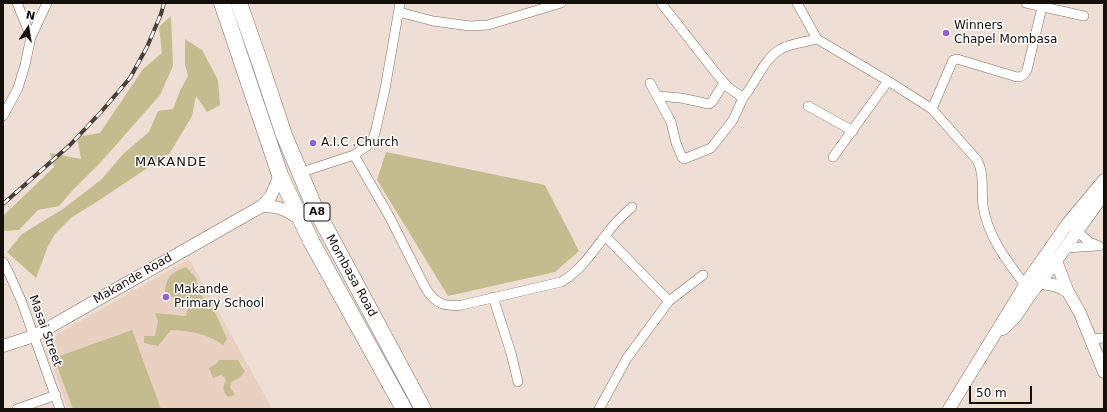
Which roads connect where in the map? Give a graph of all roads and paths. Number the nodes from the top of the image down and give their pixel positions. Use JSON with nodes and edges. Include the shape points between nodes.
{"nodes":[{"id":1,"x":18,"y":3,"type":"edge"},
{"id":2,"x":47,"y":3,"type":"edge"},
{"id":3,"x":222,"y":3,"type":"edge"},
{"id":4,"x":239,"y":3,"type":"edge"},
{"id":5,"x":561,"y":3,"type":"edge"},
{"id":6,"x":798,"y":3,"type":"edge"},
{"id":7,"x":1026,"y":3,"type":"edge"},
{"id":8,"x":664,"y":4,"type":"edge"},
{"id":9,"x":1042,"y":7,"type":"junction"},
{"id":10,"x":400,"y":8,"type":"edge"},
{"id":11,"x":1084,"y":16,"type":"dead end"},
{"id":12,"x":31,"y":37,"type":"junction"},
{"id":13,"x":817,"y":39,"type":"junction"},
{"id":14,"x":888,"y":81,"type":"junction"},
{"id":15,"x":650,"y":83,"type":"dead end"},
{"id":16,"x":724,"y":83,"type":"junction"},
{"id":17,"x":657,"y":96,"type":"junction"},
{"id":18,"x":743,"y":98,"type":"junction"},
{"id":19,"x":808,"y":106,"type":"dead end"},
{"id":20,"x":932,"y":109,"type":"junction"},
{"id":21,"x":3,"y":116,"type":"edge"},
{"id":22,"x":853,"y":131,"type":"junction"},
{"id":23,"x":354,"y":155,"type":"junction"},
{"id":24,"x":833,"y":157,"type":"dead end"},
{"id":25,"x":299,"y":173,"type":"junction"},
{"id":26,"x":280,"y":175,"type":"junction"},
{"id":27,"x":1104,"y":180,"type":"edge"},
{"id":28,"x":1104,"y":194,"type":"edge"},
{"id":29,"x":262,"y":206,"type":"junction"},
{"id":30,"x":632,"y":207,"type":"dead end"},
{"id":31,"x":301,"y":220,"type":"junction"},
{"id":32,"x":1068,"y":223,"type":"junction"},
{"id":33,"x":1077,"y":231,"type":"junction"},
{"id":34,"x":605,"y":236,"type":"junction"},
{"id":35,"x":1102,"y":245,"type":"edge"},
{"id":36,"x":1066,"y":248,"type":"junction"},
{"id":37,"x":1056,"y":261,"type":"junction"},
{"id":38,"x":3,"y":262,"type":"edge"},
{"id":39,"x":703,"y":275,"type":"dead end"},
{"id":40,"x":1031,"y":282,"type":"junction"},
{"id":41,"x":1068,"y":292,"type":"junction"},
{"id":42,"x":493,"y":297,"type":"junction"},
{"id":43,"x":669,"y":301,"type":"junction"},
{"id":44,"x":34,"y":336,"type":"junction"},
{"id":45,"x":1104,"y":338,"type":"edge"},
{"id":46,"x":1090,"y":339,"type":"junction"},
{"id":47,"x":3,"y":346,"type":"edge"},
{"id":48,"x":1104,"y":372,"type":"edge"},
{"id":49,"x":518,"y":382,"type":"dead end"},
{"id":50,"x":56,"y":395,"type":"junction"},
{"id":51,"x":17,"y":409,"type":"edge"},
{"id":52,"x":60,"y":409,"type":"edge"},
{"id":53,"x":404,"y":409,"type":"edge"},
{"id":54,"x":423,"y":409,"type":"edge"},
{"id":55,"x":599,"y":409,"type":"edge"},
{"id":56,"x":949,"y":409,"type":"edge"}],
"edges":[{"from":1,"to":12,"type":"street"},
{"from":2,"to":12,"type":"street"},
{"from":3,"to":26,"type":"highway","name":"Mombasa Road","number":"A8"},
{"from":4,"to":25,"type":"highway","name":"Mombasa Road","number":"A8"},
{"from":5,"to":10,"type":"street","via":[[488,25],[470,26],[433,21]]},
{"from":6,"to":13,"type":"street"},
{"from":7,"to":9,"type":"street"},
{"from":8,"to":16,"type":"street"},
{"from":9,"to":11,"type":"street"},
{"from":9,"to":20,"type":"street","via":[[1025,75],[1017,77],[953,60]]},
{"from":10,"to":23,"type":"street","via":[[373,139]]},
{"from":12,"to":21,"type":"street","via":[[18,88]]},
{"from":13,"to":14,"type":"street"},
{"from":13,"to":18,"type":"street","via":[[779,50],[765,65]]},
{"from":14,"to":20,"type":"street"},
{"from":14,"to":22,"type":"street"},
{"from":15,"to":17,"type":"street"},
{"from":16,"to":17,"type":"street","via":[[709,104]]},
{"from":16,"to":18,"type":"street"},
{"from":17,"to":18,"type":"street","via":[[671,122],[676,144],[684,159],[711,148],[733,120]]},
{"from":19,"to":22,"type":"street"},
{"from":20,"to":40,"type":"street","via":[[980,164],[986,221],[998,248]]},
{"from":22,"to":24,"type":"street"},
{"from":23,"to":25,"type":"street"},
{"from":23,"to":42,"type":"street","via":[[432,298],[451,306]]},
{"from":25,"to":54,"type":"highway","name":"Mombasa Road","number":"A8","via":[[324,226]]},
{"from":26,"to":29,"type":"main road","name":"Makande Road","via":[[271,196]]},
{"from":26,"to":31,"type":"highway","name":"Mombasa Road","number":"A8"},
{"from":27,"to":32,"type":"main road"},
{"from":28,"to":33,"type":"main road"},
{"from":29,"to":31,"type":"main road","via":[[282,208]]},
{"from":29,"to":44,"type":"main road","name":"Makande Road"},
{"from":30,"to":34,"type":"street"},
{"from":31,"to":53,"type":"highway","name":"Mombasa Road","number":"A8"},
{"from":32,"to":33,"type":"street"},
{"from":32,"to":40,"type":"main road"},
{"from":33,"to":35,"type":"street","via":[[1089,242]]},
{"from":33,"to":36,"type":"main road"},
{"from":34,"to":42,"type":"street","via":[[590,256],[566,280],[554,285]]},
{"from":34,"to":43,"type":"street"},
{"from":35,"to":36,"type":"street"},
{"from":36,"to":37,"type":"main road"},
{"from":37,"to":40,"type":"main road"},
{"from":37,"to":41,"type":"main road"},
{"from":38,"to":44,"type":"street","name":"Masai Street"},
{"from":39,"to":43,"type":"street"},
{"from":40,"to":41,"type":"main road","via":[[1052,284]]},
{"from":40,"to":56,"type":"main road","via":[[989,342]]},
{"from":41,"to":46,"type":"main road"},
{"from":42,"to":49,"type":"street"},
{"from":43,"to":55,"type":"street","via":[[627,358]]},
{"from":44,"to":47,"type":"main road","name":"Makande Road"},
{"from":44,"to":50,"type":"street","name":"Masai Street"},
{"from":45,"to":46,"type":"street"},
{"from":46,"to":48,"type":"main road"},
{"from":50,"to":51,"type":"street"},
{"from":50,"to":52,"type":"street","name":"Masai Street"}]}
